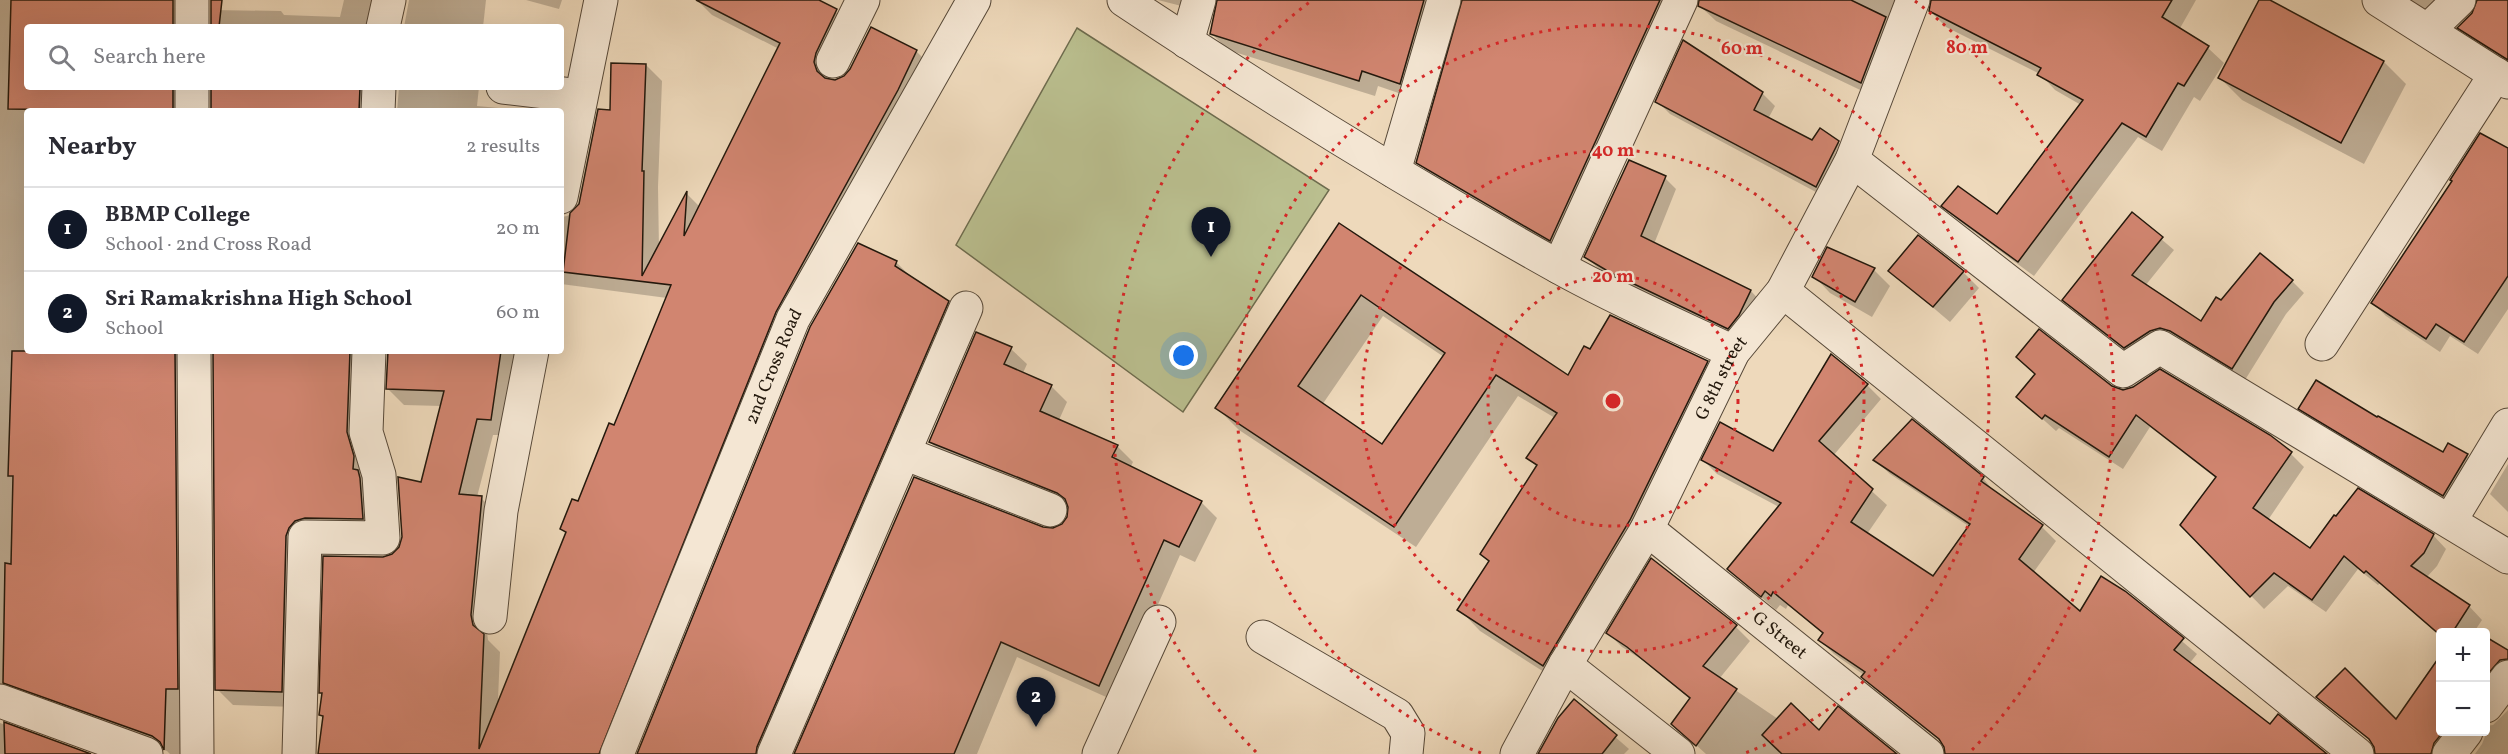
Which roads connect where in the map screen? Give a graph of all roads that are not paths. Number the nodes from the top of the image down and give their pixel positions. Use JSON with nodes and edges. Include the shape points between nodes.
{"nodes":[{"id":1,"x":192,"y":0,"type":"edge"},
{"id":2,"x":389,"y":0,"type":"edge"},
{"id":3,"x":601,"y":0,"type":"edge"},
{"id":4,"x":863,"y":0,"type":"edge"},
{"id":5,"x":974,"y":0,"type":"edge"},
{"id":6,"x":1124,"y":0,"type":"edge"},
{"id":7,"x":1198,"y":0,"type":"edge"},
{"id":8,"x":1444,"y":0,"type":"edge"},
{"id":9,"x":1680,"y":0,"type":"edge"},
{"id":10,"x":1913,"y":0,"type":"edge"},
{"id":11,"x":2379,"y":0,"type":"edge"},
{"id":12,"x":2459,"y":0,"type":"edge"},
{"id":13,"x":192,"y":24,"type":"edge"},
{"id":14,"x":384,"y":24,"type":"edge"},
{"id":15,"x":2428,"y":30,"type":"junction"},
{"id":16,"x":1186,"y":42,"type":"junction"},
{"id":17,"x":833,"y":61,"type":"dead end"},
{"id":18,"x":2502,"y":78,"type":"edge"},
{"id":19,"x":192,"y":90,"type":"edge"},
{"id":20,"x":379,"y":90,"type":"edge"},
{"id":21,"x":529,"y":90,"type":"edge"},
{"id":22,"x":580,"y":96,"type":"junction"},
{"id":23,"x":192,"y":108,"type":"edge"},
{"id":24,"x":378,"y":108,"type":"edge"},
{"id":25,"x":1852,"y":160,"type":"junction"},
{"id":26,"x":1394,"y":171,"type":"junction"},
{"id":27,"x":564,"y":181,"type":"edge"},
{"id":28,"x":1559,"y":267,"type":"junction"},
{"id":29,"x":1783,"y":291,"type":"junction"},
{"id":30,"x":966,"y":308,"type":"dead end"},
{"id":31,"x":2322,"y":344,"type":"dead end"},
{"id":32,"x":1733,"y":352,"type":"junction"},
{"id":33,"x":194,"y":354,"type":"edge"},
{"id":34,"x":369,"y":354,"type":"edge"},
{"id":35,"x":531,"y":354,"type":"edge"},
{"id":36,"x":2508,"y":425,"type":"edge"},
{"id":37,"x":904,"y":453,"type":"junction"},
{"id":38,"x":1050,"y":510,"type":"dead end"},
{"id":39,"x":2450,"y":522,"type":"junction"},
{"id":40,"x":1647,"y":529,"type":"junction"},
{"id":41,"x":2508,"y":557,"type":"edge"},
{"id":42,"x":490,"y":617,"type":"dead end"},
{"id":43,"x":1159,"y":622,"type":"dead end"},
{"id":44,"x":1263,"y":637,"type":"dead end"},
{"id":45,"x":1565,"y":665,"type":"junction"},
{"id":46,"x":2508,"y":677,"type":"edge"},
{"id":47,"x":0,"y":701,"type":"edge"},
{"id":48,"x":2490,"y":701,"type":"edge"},
{"id":49,"x":2463,"y":736,"type":"edge"},
{"id":50,"x":1919,"y":748,"type":"edge"},
{"id":51,"x":146,"y":754,"type":"edge"},
{"id":52,"x":197,"y":754,"type":"edge"},
{"id":53,"x":299,"y":754,"type":"edge"},
{"id":54,"x":617,"y":754,"type":"edge"},
{"id":55,"x":774,"y":754,"type":"edge"},
{"id":56,"x":1099,"y":754,"type":"edge"},
{"id":57,"x":1406,"y":754,"type":"edge"},
{"id":58,"x":1517,"y":754,"type":"edge"},
{"id":59,"x":1678,"y":754,"type":"edge"},
{"id":60,"x":2357,"y":754,"type":"edge"},
{"id":61,"x":2449,"y":754,"type":"edge"}],
"edges":[{"from":1,"to":13,"type":"street"},
{"from":2,"to":14,"type":"street"},
{"from":3,"to":22,"type":"street"},
{"from":4,"to":17,"type":"street"},
{"from":5,"to":54,"type":"street","name":"2nd Cross Road","via":[[793,318]]},
{"from":6,"to":16,"type":"street"},
{"from":7,"to":16,"type":"street"},
{"from":8,"to":26,"type":"street"},
{"from":9,"to":28,"type":"street"},
{"from":10,"to":25,"type":"street","name":"G 8th street"},
{"from":11,"to":15,"type":"street"},
{"from":12,"to":15,"type":"street"},
{"from":15,"to":18,"type":"street"},
{"from":16,"to":26,"type":"street"},
{"from":18,"to":31,"type":"street"},
{"from":19,"to":23,"type":"street"},
{"from":20,"to":24,"type":"street"},
{"from":21,"to":22,"type":"street"},
{"from":22,"to":27,"type":"street"},
{"from":25,"to":29,"type":"street","name":"G 8th street"},
{"from":25,"to":39,"type":"street","via":[[2123,371],[2160,347]]},
{"from":26,"to":28,"type":"street"},
{"from":28,"to":32,"type":"street"},
{"from":29,"to":32,"type":"street","name":"G 8th street"},
{"from":29,"to":60,"type":"street"},
{"from":30,"to":37,"type":"street"},
{"from":32,"to":40,"type":"street","name":"G 8th street"},
{"from":33,"to":52,"type":"street"},
{"from":34,"to":53,"type":"street","via":[[366,432],[379,475],[383,538],[305,537]]},
{"from":35,"to":42,"type":"street","via":[[501,511]]},
{"from":36,"to":39,"type":"street"},
{"from":37,"to":38,"type":"street"},
{"from":37,"to":55,"type":"street"},
{"from":39,"to":41,"type":"street"},
{"from":40,"to":45,"type":"street","name":"G 8th street"},
{"from":40,"to":50,"type":"street","name":"G Street"},
{"from":43,"to":56,"type":"street"},
{"from":44,"to":57,"type":"street","via":[[1397,715],[1408,733]]},
{"from":45,"to":58,"type":"street","name":"G 8th street"},
{"from":45,"to":59,"type":"street"},
{"from":46,"to":48,"type":"street"},
{"from":47,"to":51,"type":"street"},
{"from":49,"to":61,"type":"street"}]}
